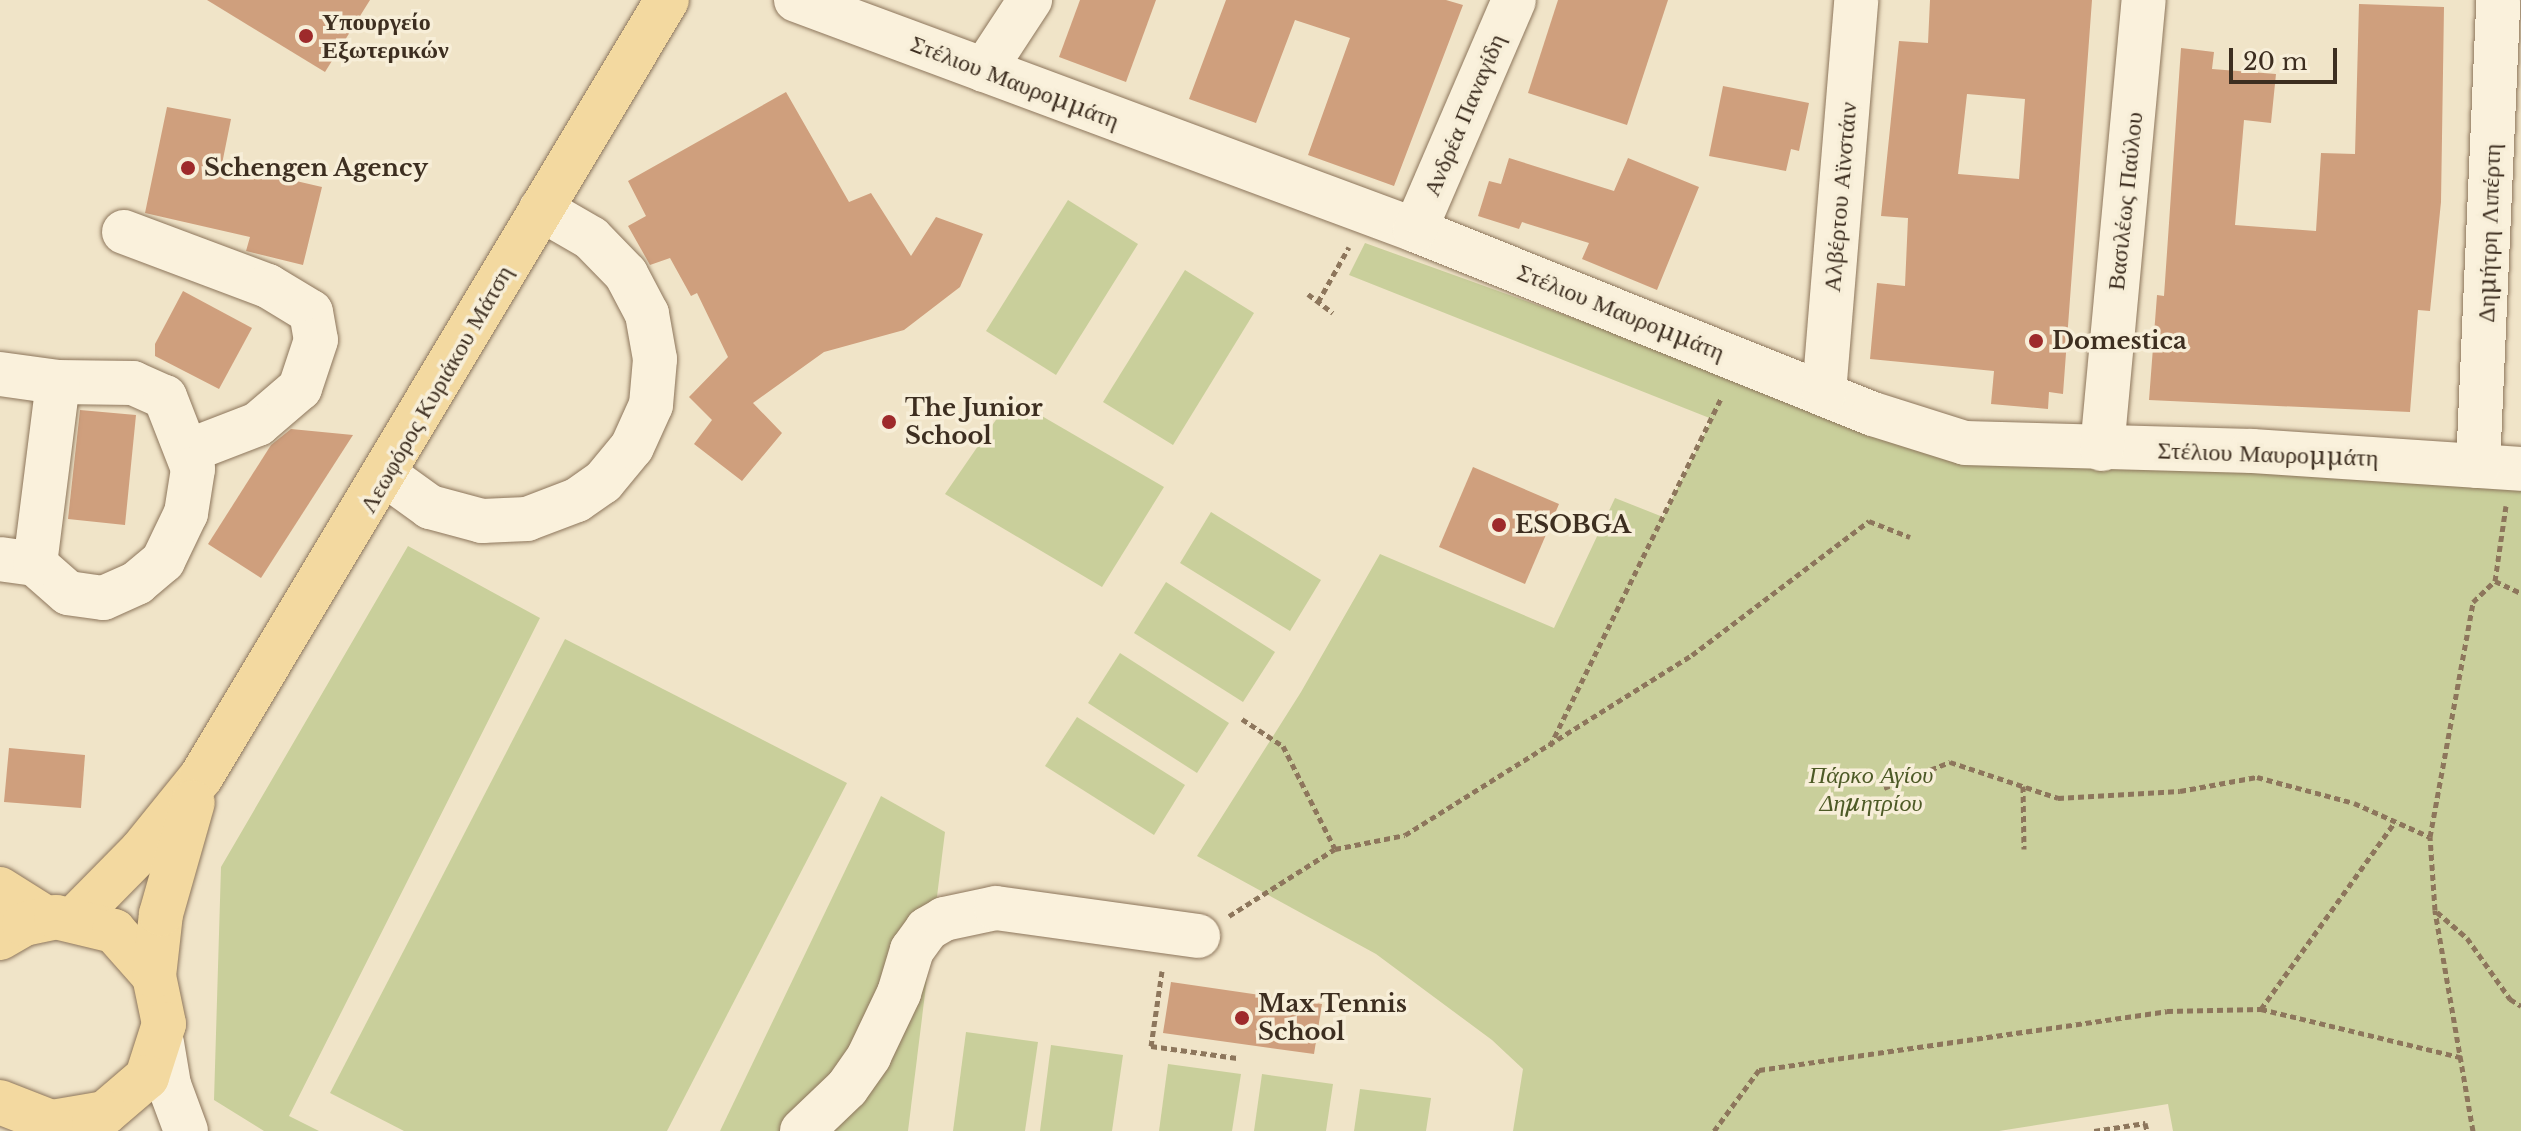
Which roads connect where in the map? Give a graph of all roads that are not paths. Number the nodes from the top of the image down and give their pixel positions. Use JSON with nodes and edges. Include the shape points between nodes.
{"nodes":[{"id":1,"x":667,"y":0,"type":"edge"},
{"id":2,"x":796,"y":0,"type":"edge"},
{"id":3,"x":1030,"y":0,"type":"edge"},
{"id":4,"x":1514,"y":0,"type":"edge"},
{"id":5,"x":1856,"y":0,"type":"edge"},
{"id":6,"x":2144,"y":0,"type":"edge"},
{"id":7,"x":2498,"y":0,"type":"edge"},
{"id":8,"x":984,"y":70,"type":"junction"},
{"id":9,"x":541,"y":209,"type":"junction"},
{"id":10,"x":2506,"y":209,"type":"edge"},
{"id":11,"x":1415,"y":230,"type":"junction"},
{"id":12,"x":124,"y":232,"type":"dead end"},
{"id":13,"x":0,"y":374,"type":"edge"},
{"id":14,"x":58,"y":382,"type":"junction"},
{"id":15,"x":1824,"y":393,"type":"junction"},
{"id":16,"x":2102,"y":449,"type":"junction"},
{"id":17,"x":188,"y":451,"type":"junction"},
{"id":18,"x":2478,"y":466,"type":"junction"},
{"id":19,"x":2521,"y":469,"type":"edge"},
{"id":20,"x":387,"y":476,"type":"junction"},
{"id":21,"x":17,"y":561,"type":"edge"},
{"id":22,"x":201,"y":777,"type":"junction"},
{"id":23,"x":0,"y":889,"type":"edge"},
{"id":24,"x":60,"y":918,"type":"junction"},
{"id":25,"x":1183,"y":934,"type":"road end"},
{"id":26,"x":0,"y":938,"type":"edge"},
{"id":27,"x":154,"y":976,"type":"junction"},
{"id":28,"x":162,"y":1043,"type":"junction"},
{"id":29,"x":0,"y":1102,"type":"edge"},
{"id":30,"x":70,"y":1126,"type":"edge"},
{"id":31,"x":186,"y":1131,"type":"edge"},
{"id":32,"x":802,"y":1131,"type":"edge"}],
"edges":[{"from":1,"to":9,"type":"main road","name":"Λεωφόρος Κυριάκου Μάτση"},
{"from":2,"to":8,"type":"street","name":"Στέλιου Μαυρομμάτη"},
{"from":3,"to":8,"type":"street"},
{"from":4,"to":11,"type":"street","name":"Ανδρέα Παναγίδη"},
{"from":5,"to":15,"type":"street","name":"Αλβέρτου Αϊνστάιν"},
{"from":6,"to":16,"type":"street","name":"Βασιλέως Παύλου"},
{"from":7,"to":10,"type":"street","name":"Δημήτρη Λιπέρτη"},
{"from":8,"to":11,"type":"street","name":"Στέλιου Μαυρομμάτη"},
{"from":9,"to":20,"type":"main road","name":"Λεωφόρος Κυριάκου Μάτση"},
{"from":9,"to":20,"type":"street","via":[[591,238],[626,274],[647,314],[655,359],[651,405],[632,447],[603,482],[577,500],[527,519],[482,521],[430,507]]},
{"from":10,"to":18,"type":"street","name":"Δημήτρη Λιπέρτη"},
{"from":11,"to":15,"type":"street","name":"Στέλιου Μαυρομμάτη"},
{"from":12,"to":17,"type":"street","via":[[268,286],[311,312],[316,340],[300,388],[258,424]]},
{"from":13,"to":14,"type":"street"},
{"from":14,"to":17,"type":"street","via":[[133,383],[165,397]]},
{"from":14,"to":21,"type":"street"},
{"from":15,"to":16,"type":"street","name":"Στέλιου Μαυρομμάτη","via":[[1965,443]]},
{"from":16,"to":18,"type":"street","name":"Στέλιου Μαυρομμάτη","via":[[2252,451]]},
{"from":17,"to":21,"type":"street","via":[[193,469],[186,513],[163,561],[137,583],[103,598],[68,593]]},
{"from":18,"to":19,"type":"street","name":"Στέλιου Μαυρομμάτη"},
{"from":20,"to":22,"type":"main road","name":"Λεωφόρος Κυριάκου Μάτση"},
{"from":22,"to":24,"type":"main road","name":"Λεωφόρος Κυριάκου Μάτση","via":[[141,851]]},
{"from":22,"to":27,"type":"main road","name":"Λεωφόρος Κυριάκου Μάτση","via":[[161,914]]},
{"from":23,"to":24,"type":"main road"},
{"from":24,"to":26,"type":"main road"},
{"from":24,"to":27,"type":"main road","via":[[114,931]]},
{"from":25,"to":32,"type":"street","via":[[996,908],[944,919],[927,929],[912,950],[899,993],[869,1056],[847,1088]]},
{"from":27,"to":28,"type":"main road","via":[[164,1012]]},
{"from":28,"to":30,"type":"main road","via":[[135,1091]]},
{"from":28,"to":31,"type":"street","via":[[169,1085]]},
{"from":29,"to":30,"type":"main road"}]}
